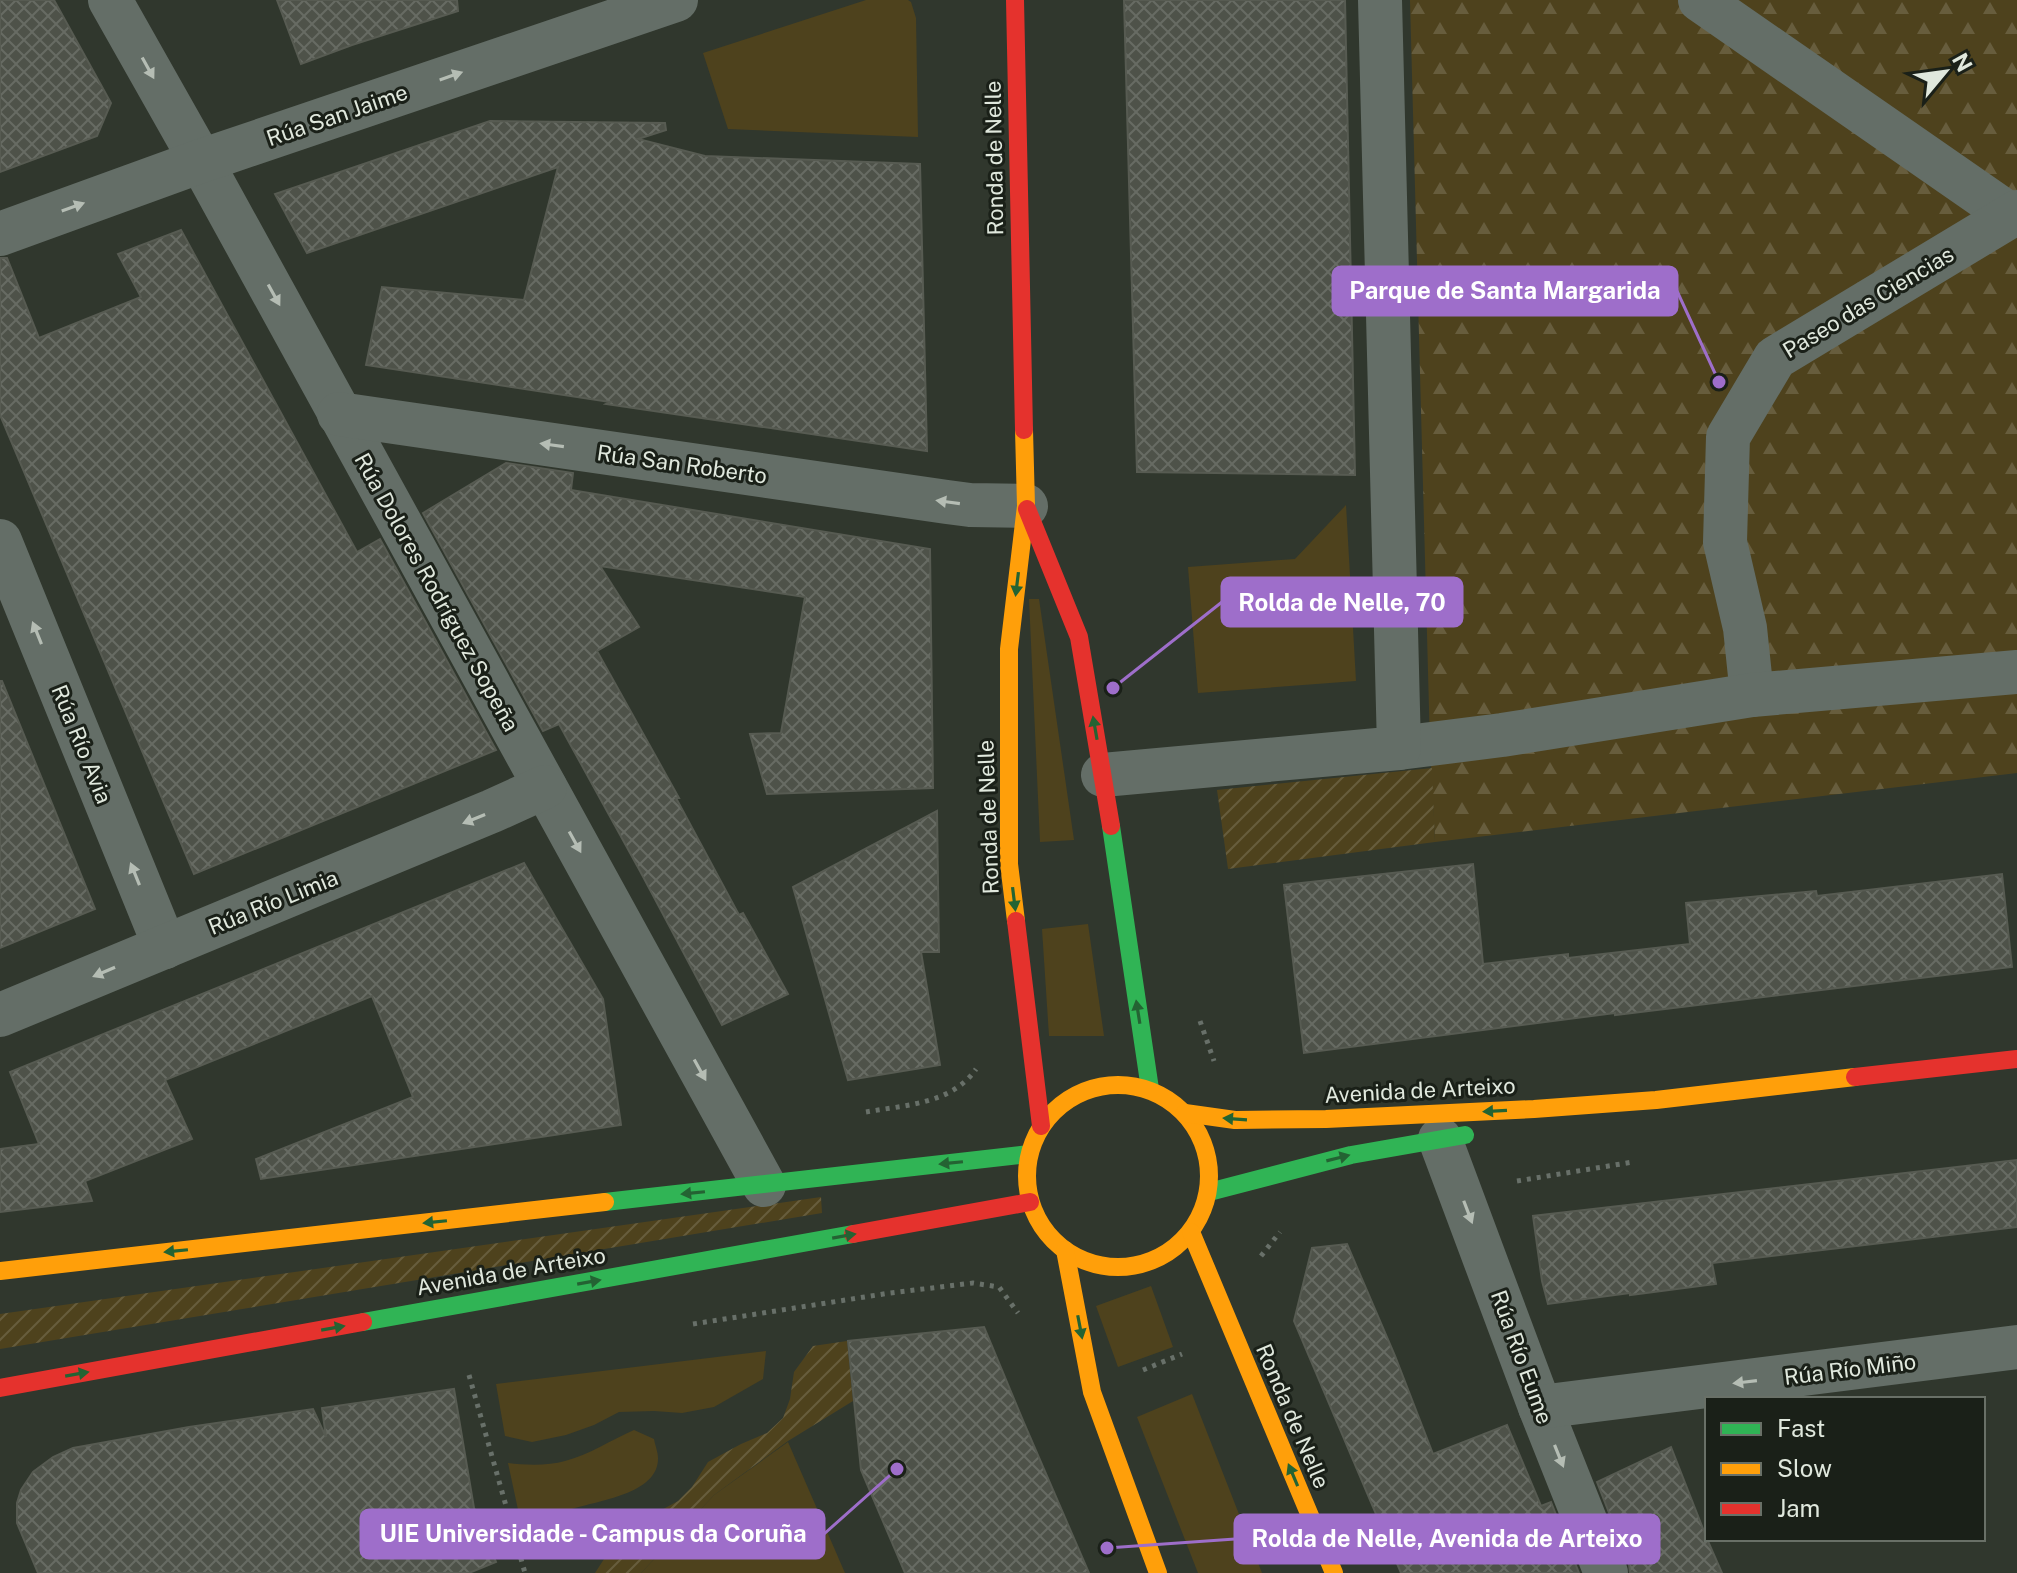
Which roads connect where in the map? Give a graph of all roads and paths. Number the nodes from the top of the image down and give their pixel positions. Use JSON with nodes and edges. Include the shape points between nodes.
{"nodes":[{"id":1,"x":110,"y":0,"type":"edge"},
{"id":2,"x":1015,"y":0,"type":"edge"},
{"id":3,"x":1380,"y":0,"type":"edge"},
{"id":4,"x":1700,"y":0,"type":"edge"},
{"id":5,"x":665,"y":2,"type":"edge"},
{"id":6,"x":201,"y":161,"type":"junction"},
{"id":7,"x":2014,"y":214,"type":"edge"},
{"id":8,"x":0,"y":234,"type":"edge"},
{"id":9,"x":339,"y":414,"type":"junction"},
{"id":10,"x":1026,"y":506,"type":"junction"},
{"id":11,"x":0,"y":541,"type":"edge"},
{"id":12,"x":2017,"y":672,"type":"edge"},
{"id":13,"x":1752,"y":695,"type":"junction"},
{"id":14,"x":1399,"y":748,"type":"junction"},
{"id":15,"x":1103,"y":775,"type":"junction"},
{"id":16,"x":545,"y":787,"type":"junction"},
{"id":17,"x":165,"y":947,"type":"junction"},
{"id":18,"x":1197,"y":1010,"type":"dead end"},
{"id":19,"x":0,"y":1015,"type":"edge"},
{"id":20,"x":2017,"y":1059,"type":"edge"},
{"id":21,"x":1216,"y":1067,"type":"dead end"},
{"id":22,"x":1150,"y":1089,"type":"junction"},
{"id":23,"x":1656,"y":1100,"type":"junction"},
{"id":24,"x":1185,"y":1113,"type":"junction"},
{"id":25,"x":1041,"y":1126,"type":"junction"},
{"id":26,"x":1508,"y":1127,"type":"dead end"},
{"id":27,"x":1461,"y":1136,"type":"joint"},
{"id":28,"x":1029,"y":1154,"type":"junction"},
{"id":29,"x":764,"y":1185,"type":"junction"},
{"id":30,"x":1209,"y":1192,"type":"junction"},
{"id":31,"x":1030,"y":1202,"type":"junction"},
{"id":32,"x":1191,"y":1232,"type":"junction"},
{"id":33,"x":1065,"y":1250,"type":"junction"},
{"id":34,"x":0,"y":1271,"type":"edge"},
{"id":35,"x":1018,"y":1314,"type":"dead end"},
{"id":36,"x":679,"y":1326,"type":"dead end"},
{"id":37,"x":1232,"y":1332,"type":"junction"},
{"id":38,"x":2017,"y":1347,"type":"edge"},
{"id":39,"x":469,"y":1375,"type":"dead end"},
{"id":40,"x":0,"y":1388,"type":"edge"},
{"id":41,"x":1092,"y":1392,"type":"junction"},
{"id":42,"x":1540,"y":1407,"type":"junction"},
{"id":43,"x":525,"y":1573,"type":"edge"},
{"id":44,"x":1158,"y":1573,"type":"edge"},
{"id":45,"x":1334,"y":1573,"type":"edge"},
{"id":46,"x":1606,"y":1573,"type":"edge"}],
"edges":[{"from":1,"to":6,"type":"street","name":"Rúa Dolores Rodríguez Sopeña","one_way":true},
{"from":2,"to":10,"type":"main road","name":"Ronda de Nelle"},
{"from":3,"to":14,"type":"street"},
{"from":4,"to":7,"type":"street"},
{"from":6,"to":5,"type":"street","name":"Rúa San Jaime","one_way":true},
{"from":8,"to":6,"type":"street","name":"Rúa San Jaime","one_way":true},
{"from":6,"to":9,"type":"street","name":"Rúa Dolores Rodríguez Sopeña","one_way":true},
{"from":7,"to":13,"type":"street","name":"Paseo das Ciencias","via":[[1775,358],[1728,437],[1725,542],[1745,628]]},
{"from":10,"to":9,"type":"street","name":"Rúa San Roberto","one_way":true,"via":[[947,502]]},
{"from":9,"to":16,"type":"street","name":"Rúa Dolores Rodríguez Sopeña"},
{"from":15,"to":10,"type":"main road","name":"Ronda de Nelle","one_way":true,"via":[[1079,637]]},
{"from":10,"to":25,"type":"main road","name":"Ronda de Nelle","one_way":true,"via":[[1009,649],[1009,864]]},
{"from":17,"to":11,"type":"street","name":"Rúa Río Avia","one_way":true},
{"from":12,"to":13,"type":"street"},
{"from":13,"to":14,"type":"street"},
{"from":14,"to":15,"type":"street"},
{"from":22,"to":15,"type":"main road","name":"Ronda de Nelle","one_way":true},
{"from":16,"to":17,"type":"street","name":"Rúa Río Limia","one_way":true},
{"from":16,"to":29,"type":"street","name":"Rúa Dolores Rodríguez Sopeña","one_way":true},
{"from":17,"to":19,"type":"street","name":"Rúa Río Limia","one_way":true},
{"from":18,"to":21,"type":"path"},
{"from":20,"to":23,"type":"main road","name":"Avenida de Arteixo"},
{"from":22,"to":24,"type":"main road"},
{"from":22,"to":25,"type":"main road","via":[[1120,1084],[1090,1088],[1062,1102]]},
{"from":23,"to":24,"type":"main road","name":"Avenida de Arteixo","one_way":true,"via":[[1326,1119],[1235,1120]]},
{"from":23,"to":26,"type":"main road","name":"Avenida de Arteixo"},
{"from":24,"to":30,"type":"main road","via":[[1201,1137],[1209,1164]]},
{"from":25,"to":28,"type":"main road"},
{"from":30,"to":27,"type":"main road","one_way":true,"via":[[1332,1159]]},
{"from":27,"to":42,"type":"street","name":"Rúa Río Eume","one_way":true},
{"from":28,"to":29,"type":"main road","one_way":true},
{"from":28,"to":31,"type":"main road"},
{"from":29,"to":34,"type":"main road","one_way":true},
{"from":30,"to":32,"type":"main road"},
{"from":31,"to":33,"type":"main road","via":[[1044,1229]]},
{"from":40,"to":31,"type":"main road","name":"Avenida de Arteixo","one_way":true},
{"from":32,"to":33,"type":"main road","via":[[1170,1252],[1146,1264],[1117,1268],[1090,1263]]},
{"from":32,"to":37,"type":"main road","name":"Ronda de Nelle"},
{"from":33,"to":41,"type":"main road","one_way":true},
{"from":35,"to":36,"type":"path","via":[[999,1287],[973,1283]]},
{"from":37,"to":41,"type":"path"},
{"from":45,"to":37,"type":"main road","name":"Ronda de Nelle","one_way":true},
{"from":38,"to":42,"type":"street","name":"Rúa Río Miño","one_way":true},
{"from":39,"to":43,"type":"path"},
{"from":41,"to":44,"type":"main road"},
{"from":42,"to":46,"type":"street","name":"Rúa Río Eume","one_way":true}]}
